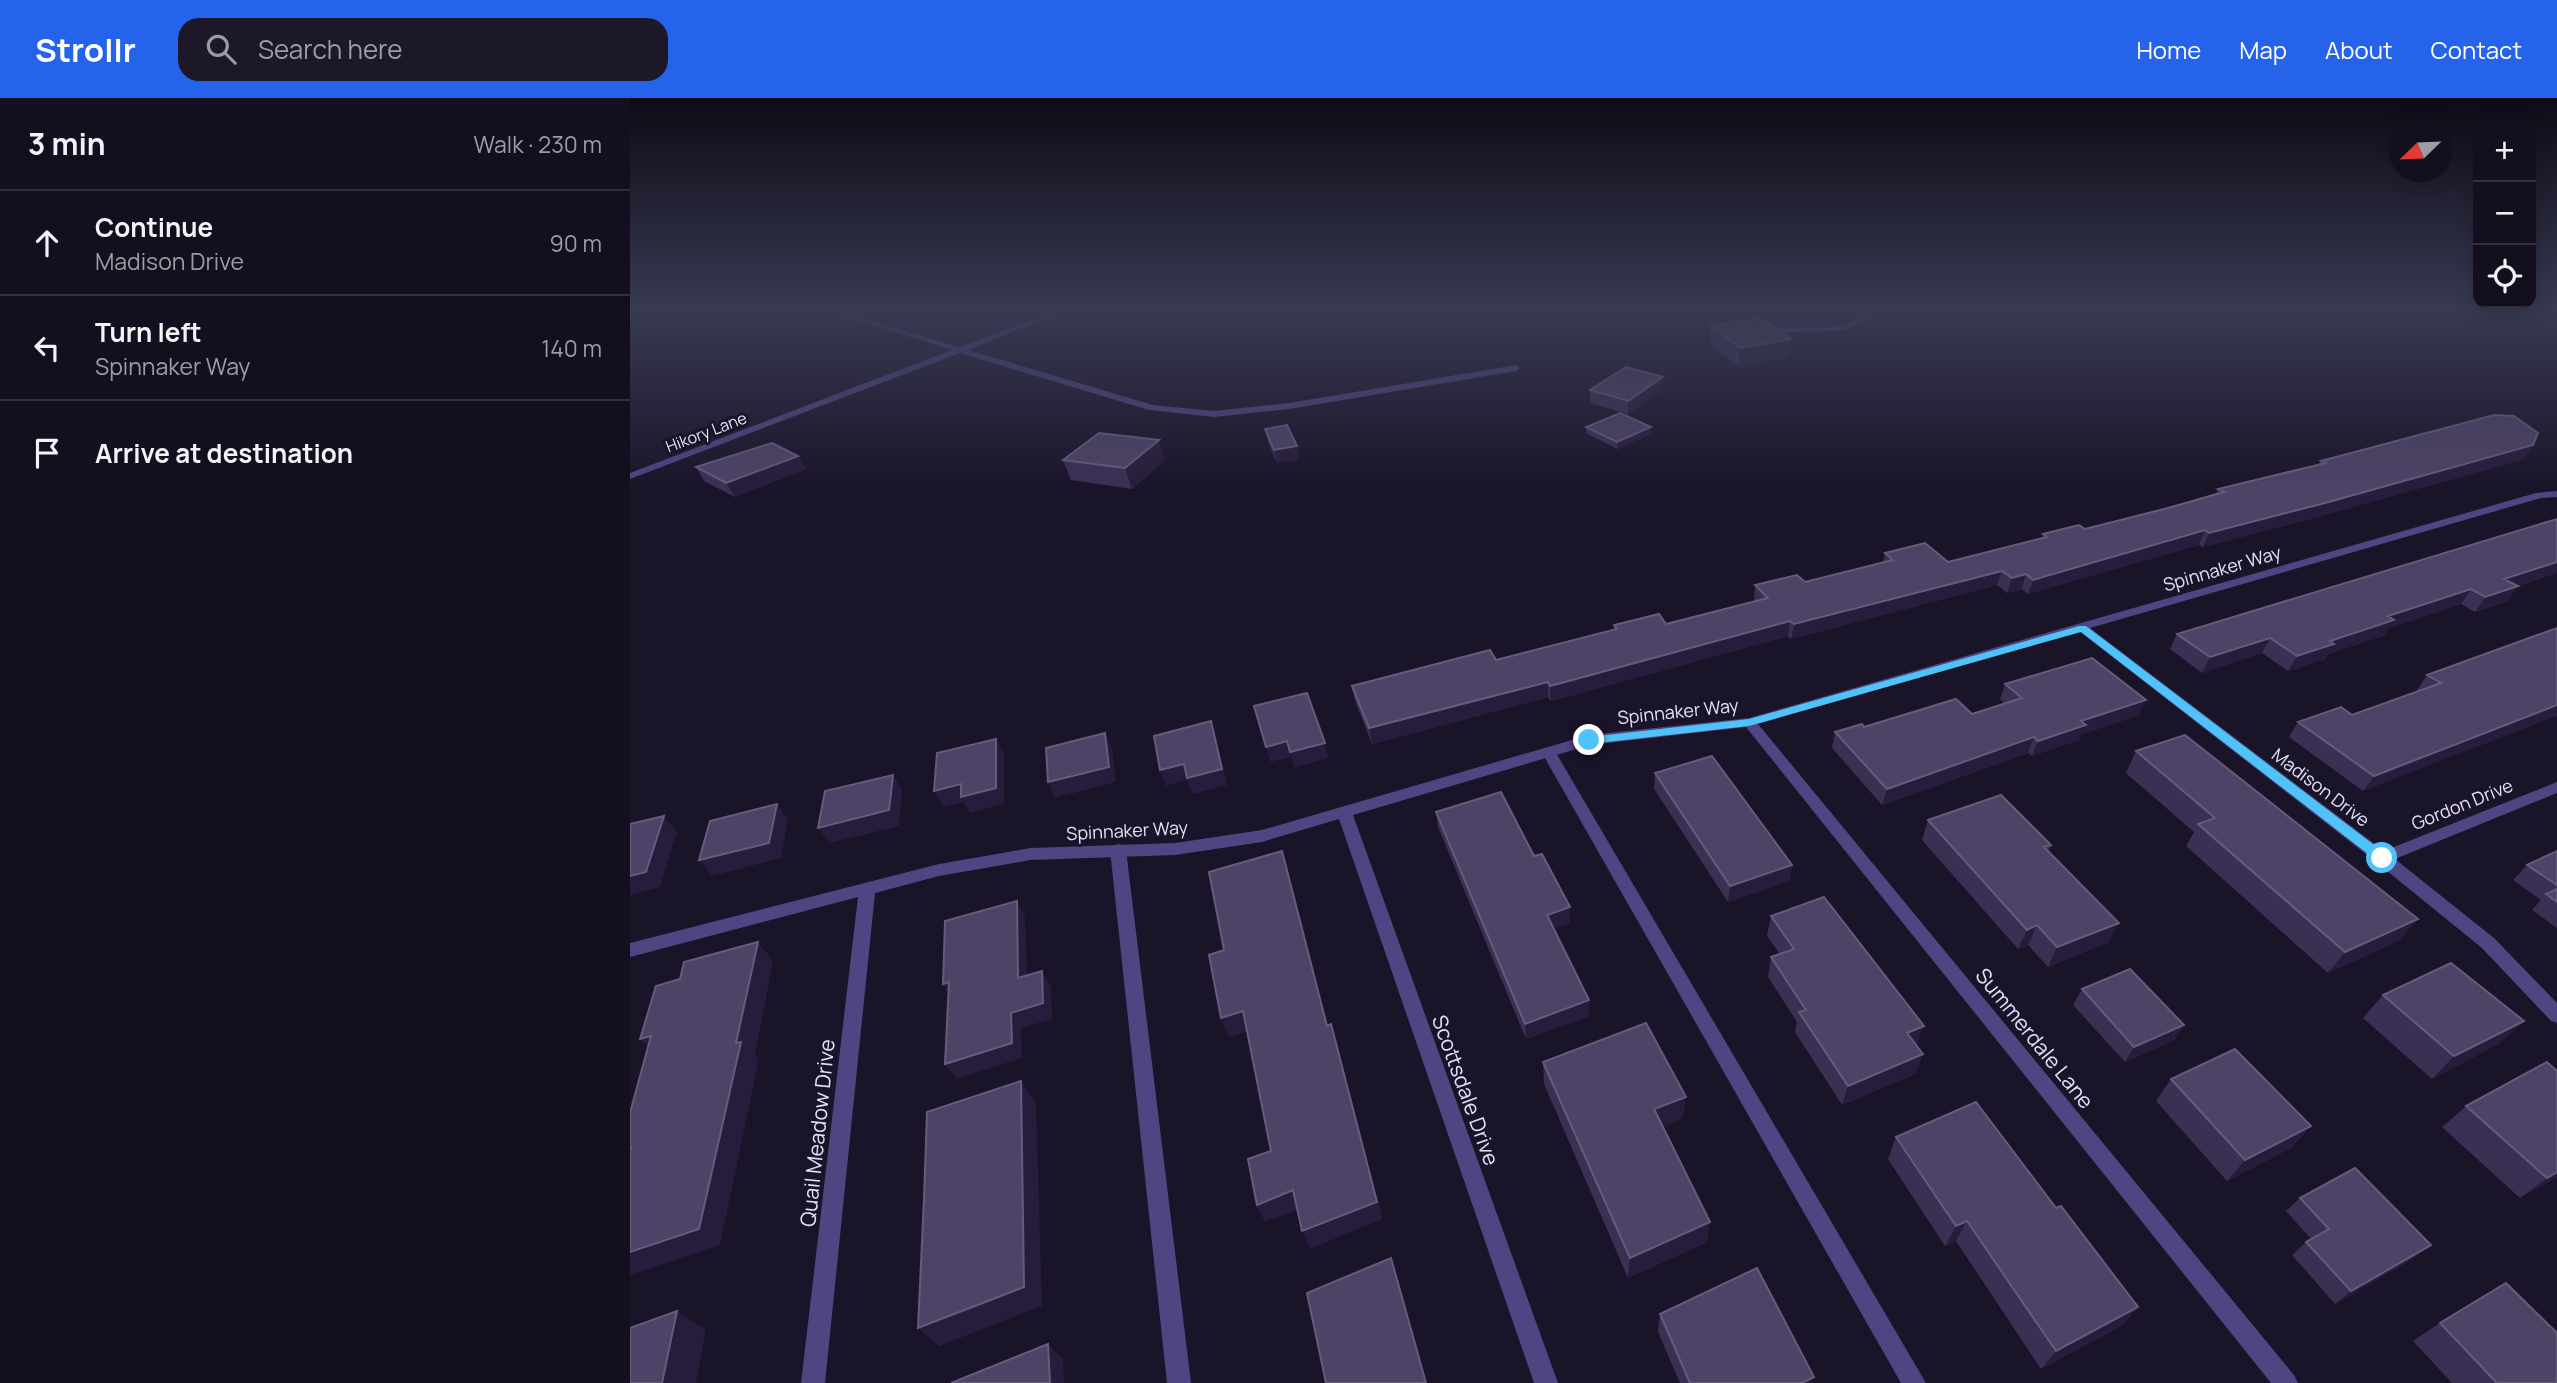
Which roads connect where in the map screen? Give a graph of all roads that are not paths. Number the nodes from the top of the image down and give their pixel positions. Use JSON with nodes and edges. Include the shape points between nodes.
{"nodes":[{"id":1,"x":909,"y":369,"type":"edge"},
{"id":2,"x":1021,"y":369,"type":"edge"},
{"id":3,"x":1510,"y":369,"type":"edge"},
{"id":4,"x":630,"y":476,"type":"edge"},
{"id":5,"x":2557,"y":494,"type":"edge"},
{"id":6,"x":2082,"y":628,"type":"junction"},
{"id":7,"x":1749,"y":722,"type":"junction"},
{"id":8,"x":1549,"y":752,"type":"junction"},
{"id":9,"x":2557,"y":787,"type":"edge"},
{"id":10,"x":1344,"y":812,"type":"junction"},
{"id":11,"x":1118,"y":850,"type":"junction"},
{"id":12,"x":2382,"y":858,"type":"junction"},
{"id":13,"x":867,"y":888,"type":"junction"},
{"id":14,"x":630,"y":950,"type":"edge"},
{"id":15,"x":2557,"y":1015,"type":"edge"},
{"id":16,"x":813,"y":1383,"type":"edge"},
{"id":17,"x":1179,"y":1383,"type":"edge"},
{"id":18,"x":1546,"y":1383,"type":"edge"},
{"id":19,"x":1914,"y":1383,"type":"edge"},
{"id":20,"x":2286,"y":1383,"type":"edge"}],
"edges":[{"from":1,"to":4,"type":"street","name":"Hikory Lane"},
{"from":2,"to":3,"type":"street","via":[[1152,408],[1214,414]]},
{"from":5,"to":6,"type":"street","name":"Spinnaker Way","via":[[2540,495]]},
{"from":6,"to":7,"type":"street","name":"Spinnaker Way"},
{"from":6,"to":12,"type":"street","name":"Madison Drive"},
{"from":7,"to":8,"type":"street","name":"Spinnaker Way","via":[[1589,740]]},
{"from":7,"to":20,"type":"street","name":"Summerdale Lane"},
{"from":8,"to":10,"type":"street","name":"Spinnaker Way"},
{"from":8,"to":19,"type":"street"},
{"from":9,"to":12,"type":"street","name":"Gordon Drive"},
{"from":10,"to":11,"type":"street","name":"Spinnaker Way","via":[[1262,836],[1175,849]]},
{"from":10,"to":18,"type":"street","name":"Scottsdale Drive"},
{"from":11,"to":13,"type":"street","name":"Spinnaker Way","via":[[1031,854]]},
{"from":11,"to":17,"type":"street"},
{"from":12,"to":15,"type":"street","name":"Madison Drive","via":[[2488,943]]},
{"from":13,"to":14,"type":"street","name":"Spinnaker Way"},
{"from":13,"to":16,"type":"street","name":"Quail Meadow Drive"}]}
